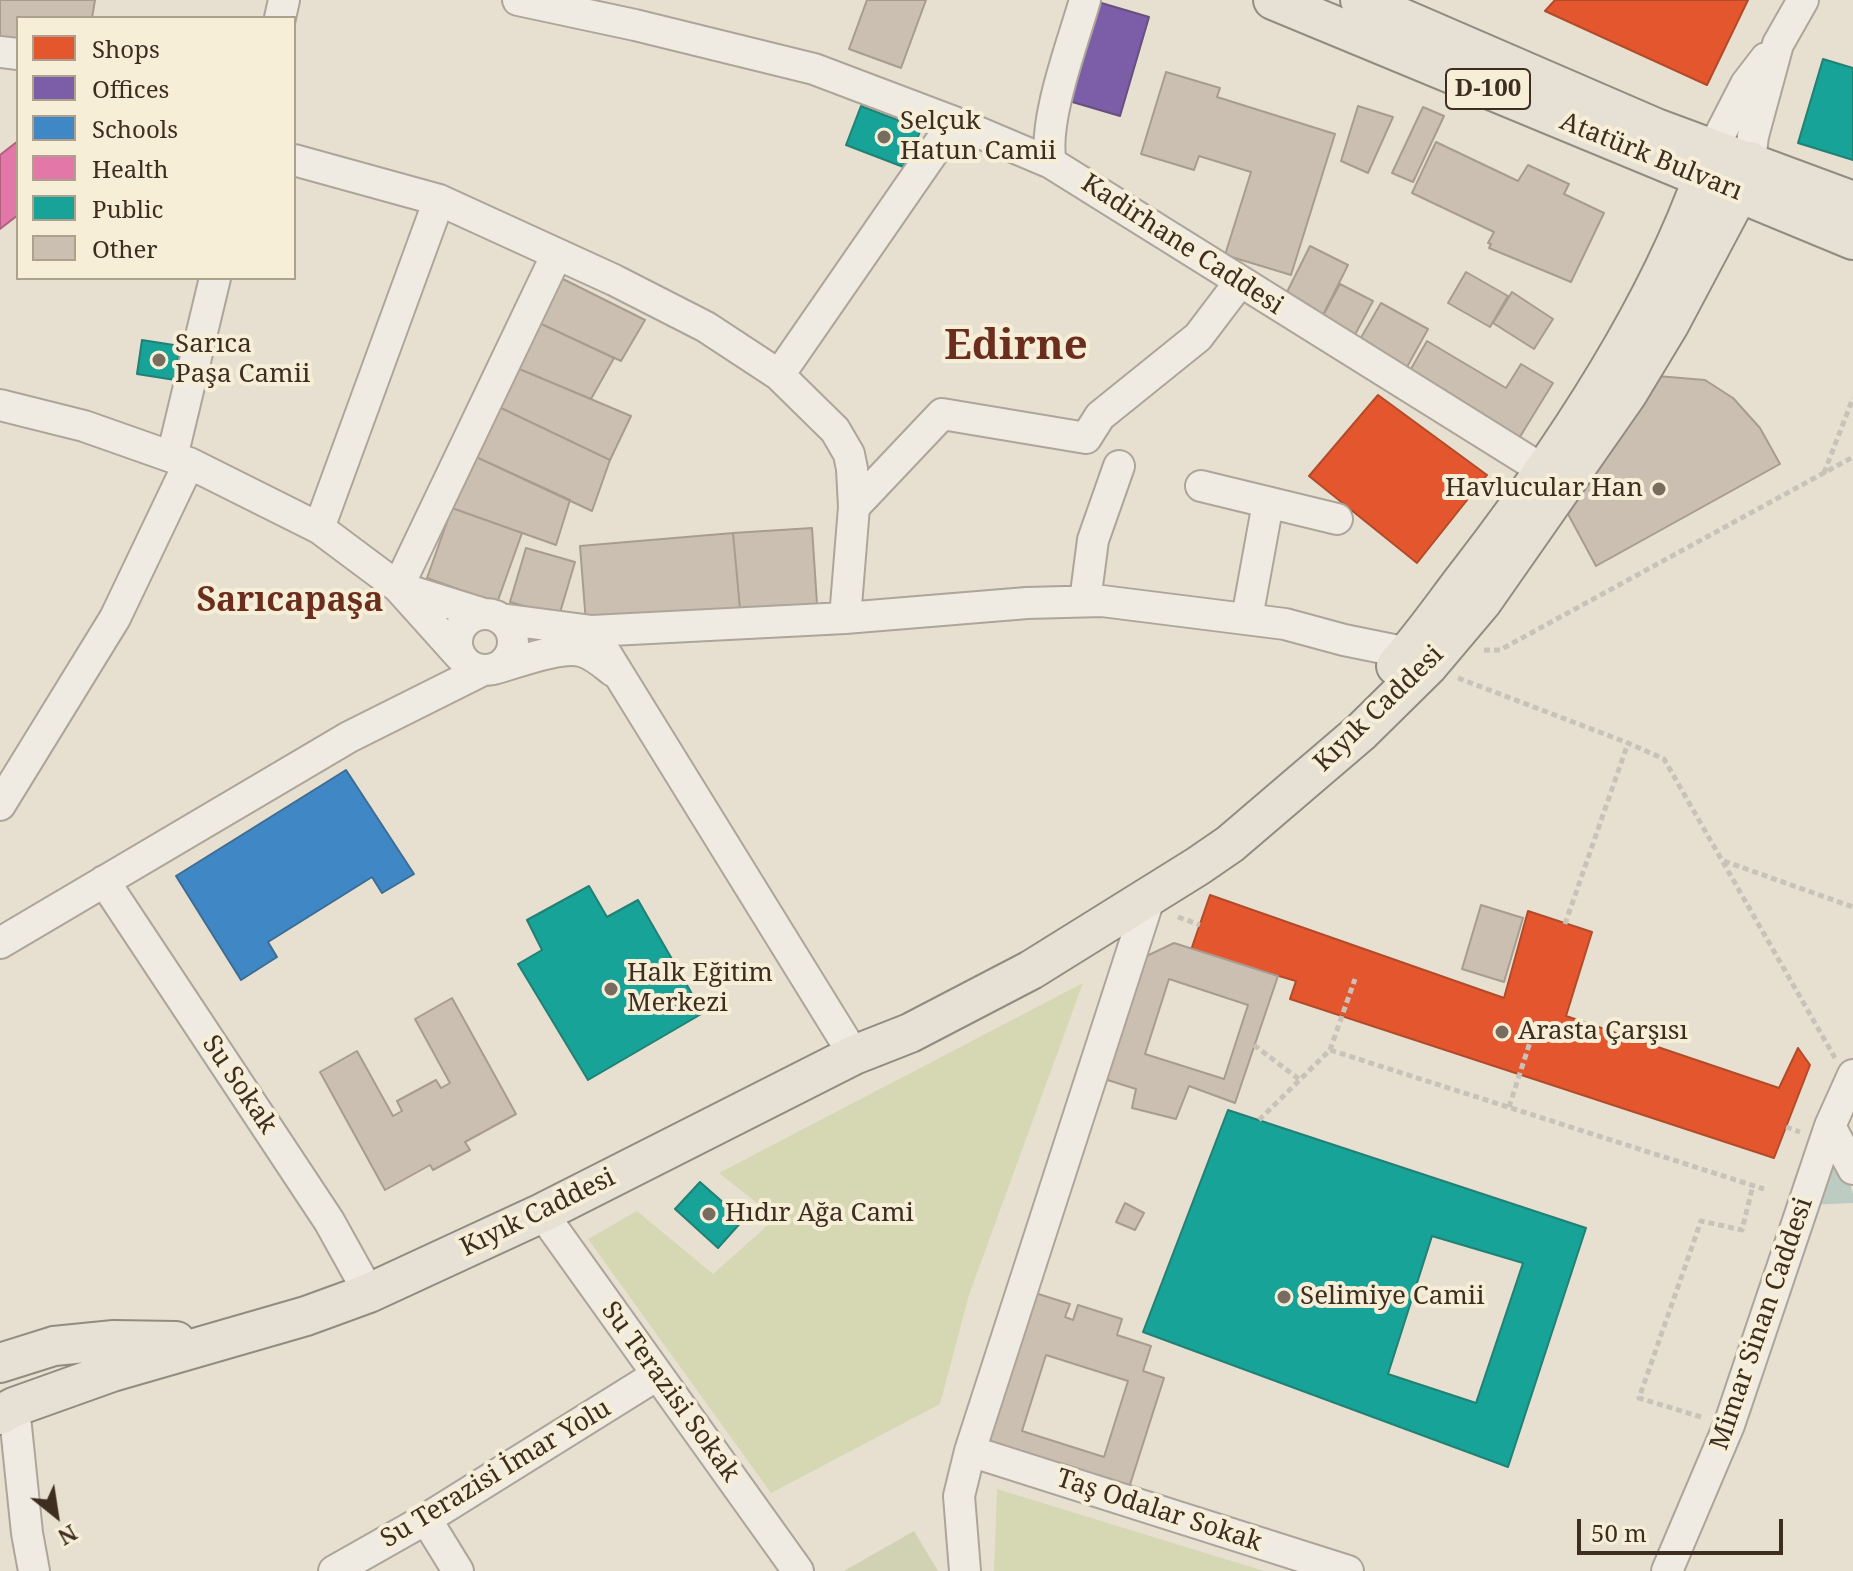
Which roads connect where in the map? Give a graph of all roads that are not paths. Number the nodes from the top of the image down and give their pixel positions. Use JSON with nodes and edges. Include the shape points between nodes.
{"nodes":[{"id":1,"x":518,"y":0,"type":"edge"},
{"id":2,"x":1085,"y":0,"type":"edge"},
{"id":3,"x":1273,"y":0,"type":"edge"},
{"id":4,"x":1360,"y":0,"type":"edge"},
{"id":5,"x":1803,"y":0,"type":"edge"},
{"id":6,"x":1778,"y":44,"type":"junction"},
{"id":7,"x":954,"y":122,"type":"junction"},
{"id":8,"x":1700,"y":156,"type":"junction"},
{"id":9,"x":296,"y":161,"type":"edge"},
{"id":10,"x":1051,"y":163,"type":"junction"},
{"id":11,"x":1744,"y":177,"type":"junction"},
{"id":12,"x":439,"y":200,"type":"junction"},
{"id":13,"x":1853,"y":201,"type":"edge"},
{"id":14,"x":1853,"y":240,"type":"edge"},
{"id":15,"x":557,"y":254,"type":"junction"},
{"id":16,"x":215,"y":280,"type":"edge"},
{"id":17,"x":1239,"y":283,"type":"junction"},
{"id":18,"x":779,"y":375,"type":"junction"},
{"id":19,"x":0,"y":405,"type":"edge"},
{"id":20,"x":181,"y":460,"type":"junction"},
{"id":21,"x":1119,"y":466,"type":"dead end"},
{"id":22,"x":1554,"y":477,"type":"junction"},
{"id":23,"x":1201,"y":486,"type":"dead end"},
{"id":24,"x":1268,"y":503,"type":"junction"},
{"id":25,"x":854,"y":507,"type":"junction"},
{"id":26,"x":1337,"y":519,"type":"dead end"},
{"id":27,"x":319,"y":528,"type":"junction"},
{"id":28,"x":398,"y":587,"type":"junction"},
{"id":29,"x":1085,"y":601,"type":"junction"},
{"id":30,"x":492,"y":617,"type":"junction"},
{"id":31,"x":845,"y":618,"type":"junction"},
{"id":32,"x":1247,"y":618,"type":"junction"},
{"id":33,"x":592,"y":631,"type":"junction"},
{"id":34,"x":1418,"y":660,"type":"junction"},
{"id":35,"x":478,"y":665,"type":"junction"},
{"id":36,"x":619,"y":676,"type":"junction"},
{"id":37,"x":0,"y":805,"type":"edge"},
{"id":38,"x":104,"y":881,"type":"junction"},
{"id":39,"x":1149,"y":899,"type":"junction"},
{"id":40,"x":0,"y":943,"type":"edge"},
{"id":41,"x":854,"y":1055,"type":"junction"},
{"id":42,"x":1851,"y":1079,"type":"edge"},
{"id":43,"x":1830,"y":1126,"type":"junction"},
{"id":44,"x":1853,"y":1169,"type":"edge"},
{"id":45,"x":542,"y":1213,"type":"junction"},
{"id":46,"x":369,"y":1293,"type":"junction"},
{"id":47,"x":211,"y":1342,"type":"junction"},
{"id":48,"x":0,"y":1363,"type":"edge"},
{"id":49,"x":657,"y":1375,"type":"junction"},
{"id":50,"x":7,"y":1411,"type":"edge"},
{"id":51,"x":970,"y":1451,"type":"junction"},
{"id":52,"x":426,"y":1519,"type":"junction"},
{"id":53,"x":784,"y":1567,"type":"edge"},
{"id":54,"x":34,"y":1571,"type":"edge"},
{"id":55,"x":334,"y":1571,"type":"edge"},
{"id":56,"x":458,"y":1571,"type":"edge"},
{"id":57,"x":965,"y":1571,"type":"edge"},
{"id":58,"x":1348,"y":1571,"type":"edge"},
{"id":59,"x":1667,"y":1571,"type":"edge"}],
"edges":[{"from":1,"to":7,"type":"street","name":"Kadirhane Caddesi","via":[[814,69]]},
{"from":2,"to":10,"type":"street","via":[[1049,125]]},
{"from":3,"to":8,"type":"main road","name":"Atatürk Bulvarı","number":"D-100"},
{"from":4,"to":8,"type":"main road","name":"Atatürk Bulvarı","number":"D-100"},
{"from":5,"to":6,"type":"street"},
{"from":6,"to":8,"type":"street"},
{"from":6,"to":11,"type":"street"},
{"from":7,"to":10,"type":"street","name":"Kadirhane Caddesi"},
{"from":7,"to":18,"type":"street"},
{"from":8,"to":11,"type":"main road","name":"Atatürk Bulvarı","number":"D-100"},
{"from":8,"to":22,"type":"main road","name":"Kıyık Caddesi","via":[[1687,220]]},
{"from":9,"to":12,"type":"street"},
{"from":10,"to":17,"type":"street","name":"Kadirhane Caddesi"},
{"from":11,"to":13,"type":"main road","name":"Atatürk Bulvarı","number":"D-100"},
{"from":11,"to":14,"type":"main road","name":"Atatürk Bulvarı","number":"D-100"},
{"from":11,"to":22,"type":"main road","name":"Kıyık Caddesi","via":[[1628,393]]},
{"from":12,"to":15,"type":"street"},
{"from":12,"to":27,"type":"street"},
{"from":15,"to":18,"type":"street","via":[[706,327]]},
{"from":15,"to":28,"type":"street"},
{"from":16,"to":20,"type":"street"},
{"from":17,"to":22,"type":"street","name":"Kadirhane Caddesi"},
{"from":17,"to":25,"type":"street","via":[[1198,337],[1100,416],[1086,438],[942,414]]},
{"from":18,"to":25,"type":"street","via":[[835,430],[849,454]]},
{"from":19,"to":20,"type":"street","via":[[84,426]]},
{"from":20,"to":27,"type":"street"},
{"from":20,"to":37,"type":"street","via":[[115,618]]},
{"from":21,"to":29,"type":"street","via":[[1093,540]]},
{"from":22,"to":34,"type":"main road","name":"Kıyık Caddesi"},
{"from":22,"to":34,"type":"main road","name":"Kıyık Caddesi","via":[[1482,602],[1454,636]]},
{"from":23,"to":24,"type":"street"},
{"from":24,"to":26,"type":"street"},
{"from":24,"to":32,"type":"street"},
{"from":25,"to":31,"type":"street"},
{"from":27,"to":28,"type":"street"},
{"from":28,"to":30,"type":"street"},
{"from":28,"to":35,"type":"street"},
{"from":29,"to":31,"type":"street"},
{"from":29,"to":32,"type":"street"},
{"from":30,"to":33,"type":"street"},
{"from":30,"to":35,"type":"street","via":[[466,621],[457,637]]},
{"from":30,"to":35,"type":"street","via":[[512,634],[511,652],[500,666]]},
{"from":31,"to":33,"type":"street"},
{"from":32,"to":34,"type":"street"},
{"from":33,"to":36,"type":"street"},
{"from":34,"to":39,"type":"main road","name":"Kıyık Caddesi","via":[[1361,732],[1230,844]]},
{"from":34,"to":41,"type":"main road","name":"Kıyık Caddesi","via":[[1232,818],[1174,860],[879,1030]]},
{"from":35,"to":36,"type":"street","via":[[582,651]]},
{"from":35,"to":38,"type":"street"},
{"from":36,"to":41,"type":"street"},
{"from":38,"to":40,"type":"street"},
{"from":38,"to":46,"type":"street","name":"Su Sokak","via":[[329,1221]]},
{"from":39,"to":41,"type":"main road","name":"Kıyık Caddesi","via":[[1031,970],[910,1033]]},
{"from":39,"to":51,"type":"street"},
{"from":41,"to":45,"type":"main road","name":"Kıyık Caddesi"},
{"from":42,"to":43,"type":"street","name":"Mimar Sinan Caddesi"},
{"from":43,"to":44,"type":"street"},
{"from":43,"to":59,"type":"street","name":"Mimar Sinan Caddesi","via":[[1729,1425]]},
{"from":45,"to":46,"type":"main road","name":"Kıyık Caddesi"},
{"from":45,"to":49,"type":"street","name":"Su Terazisi Sokak"},
{"from":46,"to":47,"type":"main road","name":"Kıyık Caddesi"},
{"from":47,"to":48,"type":"main road","name":"Kıyık Caddesi","via":[[114,1340],[54,1346]]},
{"from":47,"to":50,"type":"main road","name":"Kıyık Caddesi"},
{"from":49,"to":52,"type":"street","name":"Su Terazisi İmar Yolu"},
{"from":49,"to":53,"type":"street","name":"Su Terazisi Sokak"},
{"from":50,"to":54,"type":"street"},
{"from":51,"to":57,"type":"street","via":[[959,1496]]},
{"from":51,"to":58,"type":"street","name":"Taş Odalar Sokak"},
{"from":52,"to":55,"type":"street","name":"Su Terazisi İmar Yolu"},
{"from":52,"to":56,"type":"street"}]}
